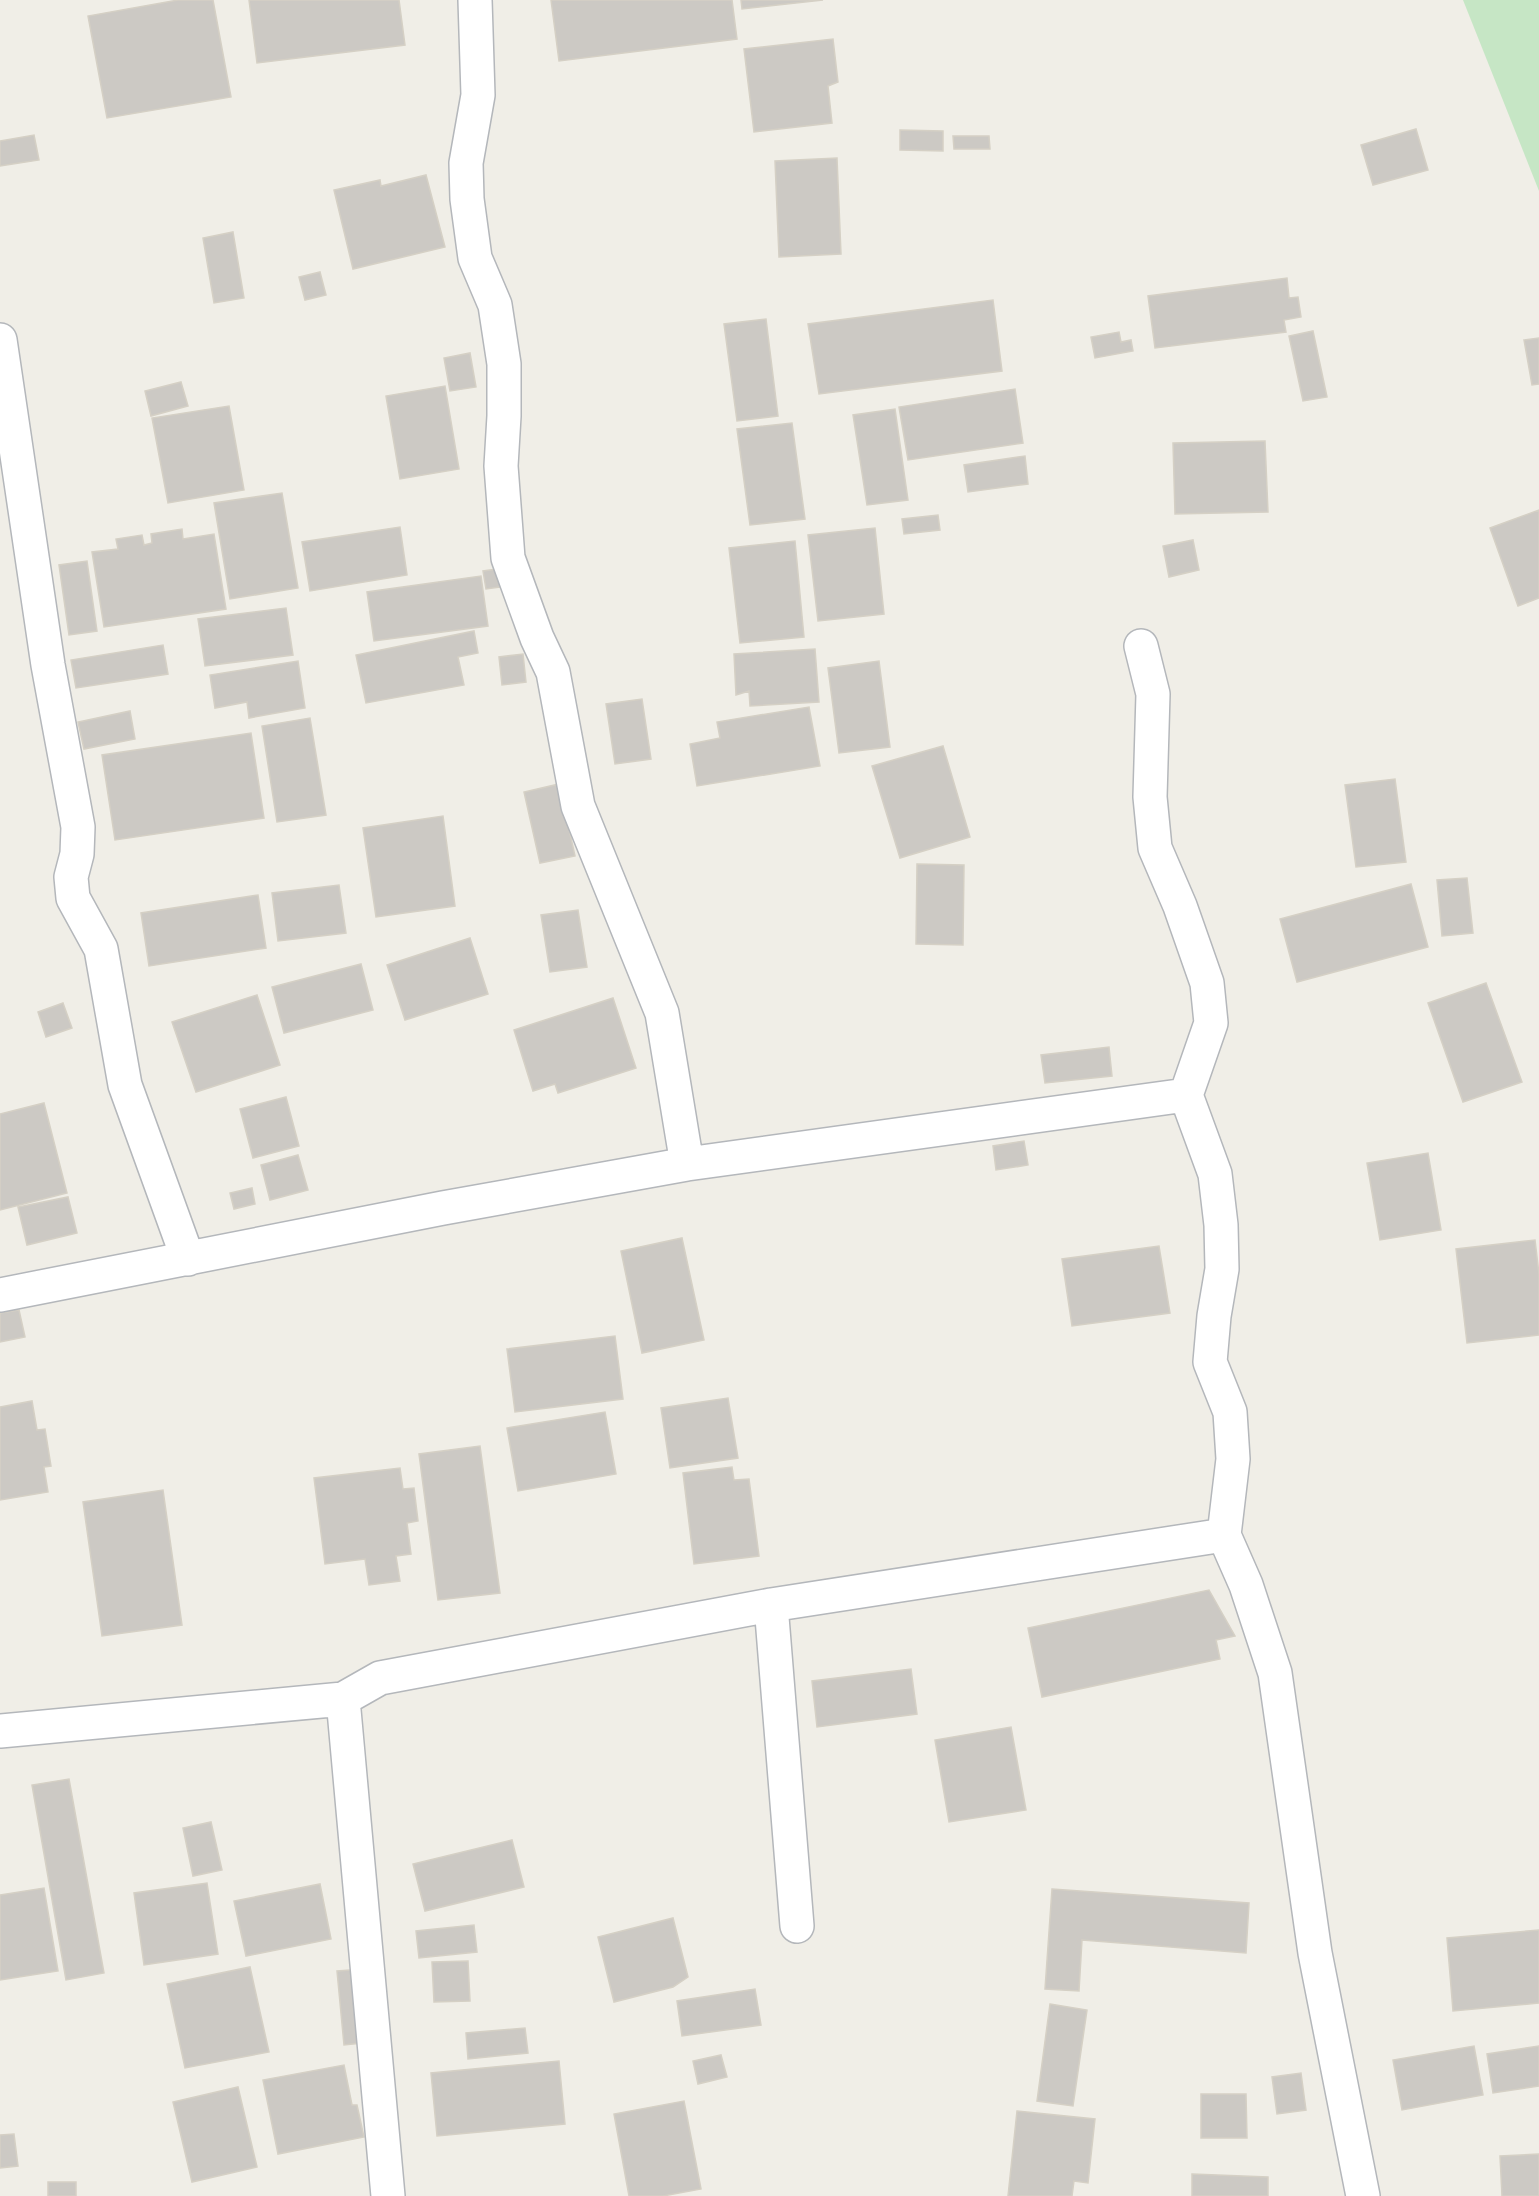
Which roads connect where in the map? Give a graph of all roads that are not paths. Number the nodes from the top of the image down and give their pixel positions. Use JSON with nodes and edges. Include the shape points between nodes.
{"nodes":[{"id":1,"x":475,"y":0,"type":"edge"},
{"id":2,"x":0,"y":340,"type":"edge"},
{"id":3,"x":1141,"y":645,"type":"dead end"},
{"id":4,"x":1186,"y":1095,"type":"junction"},
{"id":5,"x":687,"y":1164,"type":"junction"},
{"id":6,"x":188,"y":1259,"type":"junction"},
{"id":7,"x":0,"y":1295,"type":"edge"},
{"id":8,"x":1224,"y":1535,"type":"junction"},
{"id":9,"x":771,"y":1605,"type":"junction"},
{"id":10,"x":343,"y":1699,"type":"junction"},
{"id":11,"x":0,"y":1731,"type":"edge"},
{"id":12,"x":797,"y":1926,"type":"dead end"},
{"id":13,"x":388,"y":2196,"type":"edge"},
{"id":14,"x":1363,"y":2196,"type":"edge"}],
"edges":[{"from":1,"to":5,"type":"street","via":[[478,95],[466,162],[467,200],[476,258],[495,305],[504,364],[501,466],[508,558],[553,672],[578,806],[662,1013]]},
{"from":2,"to":6,"type":"street","via":[[48,666],[78,827],[78,854],[71,878],[73,898],[101,949],[125,1085]]},
{"from":3,"to":4,"type":"street","via":[[1153,694],[1150,797],[1155,848],[1208,983],[1211,1023]]},
{"from":4,"to":5,"type":"street"},
{"from":4,"to":8,"type":"street","via":[[1215,1174],[1221,1225],[1222,1269],[1210,1362],[1230,1413],[1233,1459]]},
{"from":5,"to":6,"type":"street"},
{"from":6,"to":7,"type":"street"},
{"from":8,"to":9,"type":"street"},
{"from":8,"to":14,"type":"street","via":[[1275,1673],[1315,1953]]},
{"from":9,"to":10,"type":"street","via":[[380,1678]]},
{"from":9,"to":12,"type":"street"},
{"from":10,"to":11,"type":"street"},
{"from":10,"to":13,"type":"street"}]}
